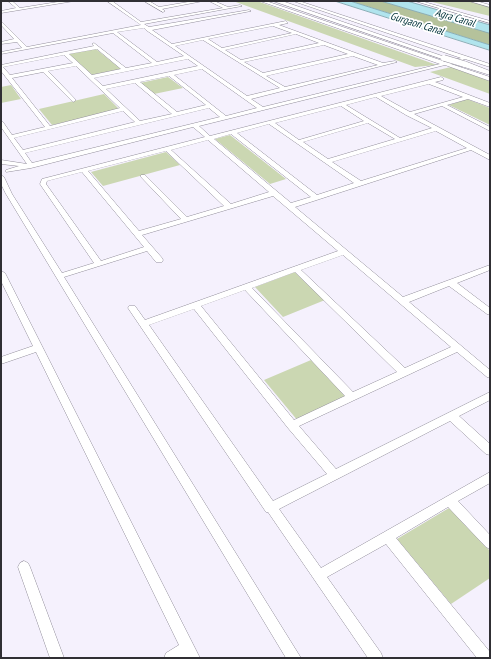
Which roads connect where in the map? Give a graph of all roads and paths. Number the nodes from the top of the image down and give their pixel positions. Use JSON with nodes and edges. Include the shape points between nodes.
{"nodes":[{"id":1,"x":10,"y":1,"type":"edge"},
{"id":2,"x":41,"y":1,"type":"edge"},
{"id":3,"x":72,"y":1,"type":"edge"},
{"id":4,"x":109,"y":1,"type":"edge"},
{"id":5,"x":146,"y":1,"type":"edge"},
{"id":6,"x":201,"y":1,"type":"edge"},
{"id":7,"x":210,"y":1,"type":"edge"},
{"id":8,"x":262,"y":1,"type":"edge"},
{"id":9,"x":276,"y":1,"type":"edge"},
{"id":10,"x":284,"y":1,"type":"edge"},
{"id":11,"x":295,"y":1,"type":"edge"},
{"id":12,"x":417,"y":1,"type":"edge"},
{"id":13,"x":471,"y":1,"type":"edge"},
{"id":14,"x":481,"y":1,"type":"edge"},
{"id":15,"x":77,"y":4,"type":"dead end"},
{"id":16,"x":46,"y":5,"type":"junction"},
{"id":17,"x":490,"y":5,"type":"edge"},
{"id":18,"x":240,"y":6,"type":"dead end"},
{"id":19,"x":158,"y":8,"type":"junction"},
{"id":20,"x":228,"y":8,"type":"junction"},
{"id":21,"x":19,"y":9,"type":"junction"},
{"id":22,"x":332,"y":10,"type":"dead end"},
{"id":23,"x":249,"y":11,"type":"dead end"},
{"id":24,"x":1,"y":12,"type":"edge"},
{"id":25,"x":173,"y":17,"type":"junction"},
{"id":26,"x":352,"y":20,"type":"junction"},
{"id":27,"x":1,"y":22,"type":"edge"},
{"id":28,"x":286,"y":22,"type":"dead end"},
{"id":29,"x":490,"y":22,"type":"edge"},
{"id":30,"x":140,"y":23,"type":"junction"},
{"id":31,"x":275,"y":25,"type":"junction"},
{"id":32,"x":147,"y":28,"type":"junction"},
{"id":33,"x":114,"y":32,"type":"junction"},
{"id":34,"x":298,"y":33,"type":"junction"},
{"id":35,"x":86,"y":38,"type":"junction"},
{"id":36,"x":205,"y":39,"type":"junction"},
{"id":37,"x":18,"y":40,"type":"junction"},
{"id":38,"x":1,"y":43,"type":"edge"},
{"id":39,"x":325,"y":43,"type":"junction"},
{"id":40,"x":172,"y":45,"type":"junction"},
{"id":41,"x":98,"y":48,"type":"junction"},
{"id":42,"x":26,"y":49,"type":"junction"},
{"id":43,"x":222,"y":49,"type":"junction"},
{"id":44,"x":1,"y":53,"type":"edge"},
{"id":45,"x":66,"y":54,"type":"junction"},
{"id":46,"x":354,"y":54,"type":"junction"},
{"id":47,"x":189,"y":57,"type":"junction"},
{"id":48,"x":446,"y":59,"type":"junction"},
{"id":49,"x":241,"y":61,"type":"junction"},
{"id":50,"x":395,"y":62,"type":"dead end"},
{"id":51,"x":466,"y":62,"type":"junction"},
{"id":52,"x":77,"y":64,"type":"junction"},
{"id":53,"x":156,"y":64,"type":"junction"},
{"id":54,"x":383,"y":65,"type":"junction"},
{"id":55,"x":490,"y":66,"type":"edge"},
{"id":56,"x":1,"y":67,"type":"edge"},
{"id":57,"x":203,"y":67,"type":"junction"},
{"id":58,"x":44,"y":70,"type":"junction"},
{"id":59,"x":125,"y":70,"type":"junction"},
{"id":60,"x":490,"y":70,"type":"edge"},
{"id":61,"x":170,"y":74,"type":"junction"},
{"id":62,"x":490,"y":74,"type":"edge"},
{"id":63,"x":262,"y":75,"type":"junction"},
{"id":64,"x":9,"y":77,"type":"junction"},
{"id":65,"x":91,"y":77,"type":"junction"},
{"id":66,"x":441,"y":79,"type":"dead end"},
{"id":67,"x":490,"y":79,"type":"edge"},
{"id":68,"x":136,"y":81,"type":"junction"},
{"id":69,"x":430,"y":82,"type":"junction"},
{"id":70,"x":102,"y":88,"type":"junction"},
{"id":71,"x":284,"y":89,"type":"junction"},
{"id":72,"x":376,"y":96,"type":"junction"},
{"id":73,"x":468,"y":96,"type":"junction"},
{"id":74,"x":247,"y":98,"type":"junction"},
{"id":75,"x":72,"y":100,"type":"dead end"},
{"id":76,"x":341,"y":104,"type":"junction"},
{"id":77,"x":442,"y":104,"type":"junction"},
{"id":78,"x":490,"y":105,"type":"edge"},
{"id":79,"x":210,"y":106,"type":"junction"},
{"id":80,"x":124,"y":109,"type":"junction"},
{"id":81,"x":262,"y":109,"type":"junction"},
{"id":82,"x":408,"y":114,"type":"junction"},
{"id":83,"x":177,"y":115,"type":"junction"},
{"id":84,"x":225,"y":118,"type":"junction"},
{"id":85,"x":369,"y":121,"type":"junction"},
{"id":86,"x":1,"y":123,"type":"edge"},
{"id":87,"x":271,"y":123,"type":"junction"},
{"id":88,"x":140,"y":124,"type":"junction"},
{"id":89,"x":195,"y":126,"type":"junction"},
{"id":90,"x":49,"y":128,"type":"junction"},
{"id":91,"x":436,"y":129,"type":"junction"},
{"id":92,"x":490,"y":129,"type":"edge"},
{"id":93,"x":233,"y":133,"type":"junction"},
{"id":94,"x":11,"y":137,"type":"junction"},
{"id":95,"x":209,"y":138,"type":"junction"},
{"id":96,"x":400,"y":140,"type":"junction"},
{"id":97,"x":298,"y":142,"type":"junction"},
{"id":98,"x":166,"y":148,"type":"junction"},
{"id":99,"x":472,"y":148,"type":"junction"},
{"id":100,"x":21,"y":152,"type":"junction"},
{"id":101,"x":490,"y":158,"type":"edge"},
{"id":102,"x":327,"y":161,"type":"junction"},
{"id":103,"x":1,"y":162,"type":"edge"},
{"id":104,"x":31,"y":166,"type":"junction"},
{"id":105,"x":1,"y":168,"type":"edge"},
{"id":106,"x":84,"y":170,"type":"junction"},
{"id":107,"x":8,"y":171,"type":"junction"},
{"id":108,"x":143,"y":176,"type":"dead end"},
{"id":109,"x":1,"y":177,"type":"edge"},
{"id":110,"x":360,"y":184,"type":"junction"},
{"id":111,"x":274,"y":193,"type":"junction"},
{"id":112,"x":5,"y":194,"type":"edge"},
{"id":113,"x":316,"y":198,"type":"junction"},
{"id":114,"x":290,"y":206,"type":"junction"},
{"id":115,"x":230,"y":207,"type":"junction"},
{"id":116,"x":186,"y":220,"type":"junction"},
{"id":117,"x":138,"y":234,"type":"junction"},
{"id":118,"x":149,"y":248,"type":"junction"},
{"id":119,"x":344,"y":252,"type":"junction"},
{"id":120,"x":159,"y":260,"type":"dead end"},
{"id":121,"x":99,"y":264,"type":"junction"},
{"id":122,"x":490,"y":267,"type":"edge"},
{"id":123,"x":296,"y":269,"type":"junction"},
{"id":124,"x":1,"y":273,"type":"edge"},
{"id":125,"x":60,"y":276,"type":"junction"},
{"id":126,"x":450,"y":282,"type":"junction"},
{"id":127,"x":246,"y":287,"type":"junction"},
{"id":128,"x":402,"y":301,"type":"junction"},
{"id":129,"x":196,"y":305,"type":"junction"},
{"id":130,"x":132,"y":308,"type":"dead end"},
{"id":131,"x":490,"y":312,"type":"edge"},
{"id":132,"x":143,"y":324,"type":"junction"},
{"id":133,"x":38,"y":348,"type":"junction"},
{"id":134,"x":458,"y":348,"type":"junction"},
{"id":135,"x":1,"y":361,"type":"edge"},
{"id":136,"x":404,"y":373,"type":"junction"},
{"id":137,"x":490,"y":375,"type":"edge"},
{"id":138,"x":490,"y":396,"type":"edge"},
{"id":139,"x":352,"y":397,"type":"junction"},
{"id":140,"x":452,"y":416,"type":"junction"},
{"id":141,"x":292,"y":425,"type":"junction"},
{"id":142,"x":490,"y":451,"type":"edge"},
{"id":143,"x":335,"y":475,"type":"junction"},
{"id":144,"x":490,"y":477,"type":"edge"},
{"id":145,"x":450,"y":500,"type":"junction"},
{"id":146,"x":270,"y":508,"type":"junction"},
{"id":147,"x":387,"y":536,"type":"junction"},
{"id":148,"x":490,"y":544,"type":"edge"},
{"id":149,"x":24,"y":567,"type":"dead end"},
{"id":150,"x":318,"y":576,"type":"junction"},
{"id":151,"x":191,"y":653,"type":"edge"},
{"id":152,"x":57,"y":658,"type":"edge"},
{"id":153,"x":170,"y":658,"type":"edge"},
{"id":154,"x":294,"y":658,"type":"edge"},
{"id":155,"x":376,"y":658,"type":"edge"},
{"id":156,"x":486,"y":658,"type":"edge"}],
"edges":[{"from":1,"to":21,"type":"street"},
{"from":2,"to":16,"type":"street"},
{"from":3,"to":15,"type":"street"},
{"from":3,"to":16,"type":"street"},
{"from":4,"to":30,"type":"street"},
{"from":5,"to":19,"type":"street"},
{"from":6,"to":19,"type":"street"},
{"from":7,"to":20,"type":"street"},
{"from":8,"to":48,"type":"street"},
{"from":9,"to":48,"type":"highway"},
{"from":10,"to":48,"type":"highway"},
{"from":11,"to":26,"type":"street"},
{"from":12,"to":29,"type":"street"},
{"from":13,"to":17,"type":"street"},
{"from":14,"to":17,"type":"street"},
{"from":16,"to":21,"type":"street"},
{"from":18,"to":20,"type":"street"},
{"from":19,"to":25,"type":"street"},
{"from":20,"to":25,"type":"street"},
{"from":21,"to":24,"type":"street"},
{"from":22,"to":26,"type":"street","via":[[356,18]]},
{"from":23,"to":32,"type":"street"},
{"from":25,"to":30,"type":"street"},
{"from":26,"to":51,"type":"street"},
{"from":27,"to":37,"type":"street"},
{"from":28,"to":31,"type":"street"},
{"from":30,"to":32,"type":"street"},
{"from":31,"to":34,"type":"street"},
{"from":31,"to":36,"type":"street"},
{"from":32,"to":33,"type":"street"},
{"from":32,"to":40,"type":"street"},
{"from":33,"to":35,"type":"street"},
{"from":33,"to":53,"type":"street"},
{"from":34,"to":39,"type":"street"},
{"from":34,"to":43,"type":"street"},
{"from":35,"to":41,"type":"street"},
{"from":35,"to":42,"type":"street"},
{"from":36,"to":40,"type":"street"},
{"from":36,"to":43,"type":"street"},
{"from":37,"to":38,"type":"street"},
{"from":37,"to":42,"type":"street"},
{"from":39,"to":46,"type":"street"},
{"from":39,"to":49,"type":"street"},
{"from":40,"to":47,"type":"street"},
{"from":41,"to":45,"type":"street"},
{"from":41,"to":59,"type":"street"},
{"from":42,"to":44,"type":"street"},
{"from":43,"to":49,"type":"street"},
{"from":45,"to":52,"type":"street"},
{"from":45,"to":56,"type":"street"},
{"from":46,"to":54,"type":"street"},
{"from":46,"to":63,"type":"street"},
{"from":47,"to":53,"type":"street"},
{"from":47,"to":57,"type":"street"},
{"from":48,"to":51,"type":"highway","bridge":true},
{"from":48,"to":67,"type":"street"},
{"from":48,"to":81,"type":"street"},
{"from":49,"to":63,"type":"street"},
{"from":50,"to":54,"type":"street"},
{"from":51,"to":55,"type":"street"},
{"from":51,"to":60,"type":"highway"},
{"from":51,"to":62,"type":"highway"},
{"from":52,"to":58,"type":"street"},
{"from":52,"to":65,"type":"street"},
{"from":53,"to":59,"type":"street"},
{"from":54,"to":71,"type":"street"},
{"from":56,"to":64,"type":"street"},
{"from":57,"to":61,"type":"street"},
{"from":57,"to":74,"type":"street"},
{"from":58,"to":64,"type":"street"},
{"from":58,"to":75,"type":"street"},
{"from":59,"to":65,"type":"street"},
{"from":61,"to":68,"type":"street"},
{"from":61,"to":79,"type":"street"},
{"from":63,"to":71,"type":"street"},
{"from":64,"to":90,"type":"street"},
{"from":65,"to":70,"type":"street"},
{"from":66,"to":69,"type":"street"},
{"from":68,"to":70,"type":"street"},
{"from":68,"to":83,"type":"street"},
{"from":69,"to":72,"type":"street"},
{"from":69,"to":73,"type":"street"},
{"from":70,"to":80,"type":"street"},
{"from":71,"to":74,"type":"street"},
{"from":72,"to":76,"type":"street"},
{"from":72,"to":82,"type":"street"},
{"from":73,"to":77,"type":"street"},
{"from":73,"to":78,"type":"street"},
{"from":74,"to":81,"type":"street"},
{"from":76,"to":85,"type":"street"},
{"from":76,"to":87,"type":"street"},
{"from":77,"to":82,"type":"street"},
{"from":77,"to":92,"type":"street"},
{"from":79,"to":83,"type":"street"},
{"from":79,"to":84,"type":"street"},
{"from":80,"to":88,"type":"street"},
{"from":80,"to":90,"type":"street"},
{"from":81,"to":84,"type":"street"},
{"from":82,"to":91,"type":"street"},
{"from":83,"to":88,"type":"street"},
{"from":84,"to":89,"type":"street"},
{"from":85,"to":96,"type":"street"},
{"from":85,"to":97,"type":"street"},
{"from":86,"to":94,"type":"street"},
{"from":87,"to":93,"type":"street"},
{"from":87,"to":97,"type":"street"},
{"from":88,"to":100,"type":"street"},
{"from":89,"to":95,"type":"street"},
{"from":89,"to":104,"type":"street"},
{"from":90,"to":94,"type":"street"},
{"from":91,"to":96,"type":"street"},
{"from":91,"to":99,"type":"street"},
{"from":93,"to":95,"type":"street"},
{"from":93,"to":113,"type":"street"},
{"from":94,"to":100,"type":"street"},
{"from":95,"to":98,"type":"street"},
{"from":95,"to":111,"type":"street"},
{"from":96,"to":102,"type":"street"},
{"from":97,"to":102,"type":"street"},
{"from":98,"to":106,"type":"street"},
{"from":98,"to":115,"type":"street"},
{"from":99,"to":101,"type":"street"},
{"from":99,"to":110,"type":"street"},
{"from":100,"to":104,"type":"street"},
{"from":102,"to":110,"type":"street"},
{"from":103,"to":104,"type":"street"},
{"from":104,"to":107,"type":"street"},
{"from":105,"to":107,"type":"street"},
{"from":106,"to":117,"type":"street"},
{"from":106,"to":121,"type":"street","via":[[42,182]]},
{"from":107,"to":109,"type":"street"},
{"from":108,"to":116,"type":"street"},
{"from":109,"to":112,"type":"street"},
{"from":110,"to":113,"type":"street"},
{"from":111,"to":114,"type":"street"},
{"from":111,"to":115,"type":"street"},
{"from":112,"to":125,"type":"street"},
{"from":113,"to":114,"type":"street"},
{"from":114,"to":119,"type":"street"},
{"from":115,"to":116,"type":"street"},
{"from":116,"to":117,"type":"street"},
{"from":117,"to":118,"type":"street"},
{"from":118,"to":120,"type":"street"},
{"from":118,"to":121,"type":"street"},
{"from":119,"to":123,"type":"street"},
{"from":119,"to":128,"type":"street"},
{"from":121,"to":125,"type":"street"},
{"from":122,"to":126,"type":"street"},
{"from":123,"to":127,"type":"street"},
{"from":123,"to":136,"type":"street"},
{"from":124,"to":133,"type":"street"},
{"from":125,"to":154,"type":"street"},
{"from":126,"to":128,"type":"street"},
{"from":126,"to":131,"type":"street"},
{"from":127,"to":129,"type":"street"},
{"from":127,"to":139,"type":"street"},
{"from":128,"to":134,"type":"street"},
{"from":129,"to":132,"type":"street"},
{"from":129,"to":141,"type":"street"},
{"from":130,"to":132,"type":"street"},
{"from":132,"to":146,"type":"street"},
{"from":133,"to":135,"type":"street"},
{"from":133,"to":151,"type":"street"},
{"from":134,"to":136,"type":"street"},
{"from":134,"to":137,"type":"street"},
{"from":136,"to":139,"type":"street"},
{"from":138,"to":140,"type":"street"},
{"from":139,"to":141,"type":"street"},
{"from":140,"to":142,"type":"street"},
{"from":140,"to":143,"type":"street"},
{"from":141,"to":143,"type":"street"},
{"from":143,"to":146,"type":"street"},
{"from":144,"to":145,"type":"street"},
{"from":145,"to":147,"type":"street"},
{"from":145,"to":148,"type":"street"},
{"from":146,"to":150,"type":"street"},
{"from":147,"to":150,"type":"street"},
{"from":147,"to":156,"type":"street"},
{"from":149,"to":152,"type":"street"},
{"from":150,"to":155,"type":"street"},
{"from":151,"to":153,"type":"street"}]}
